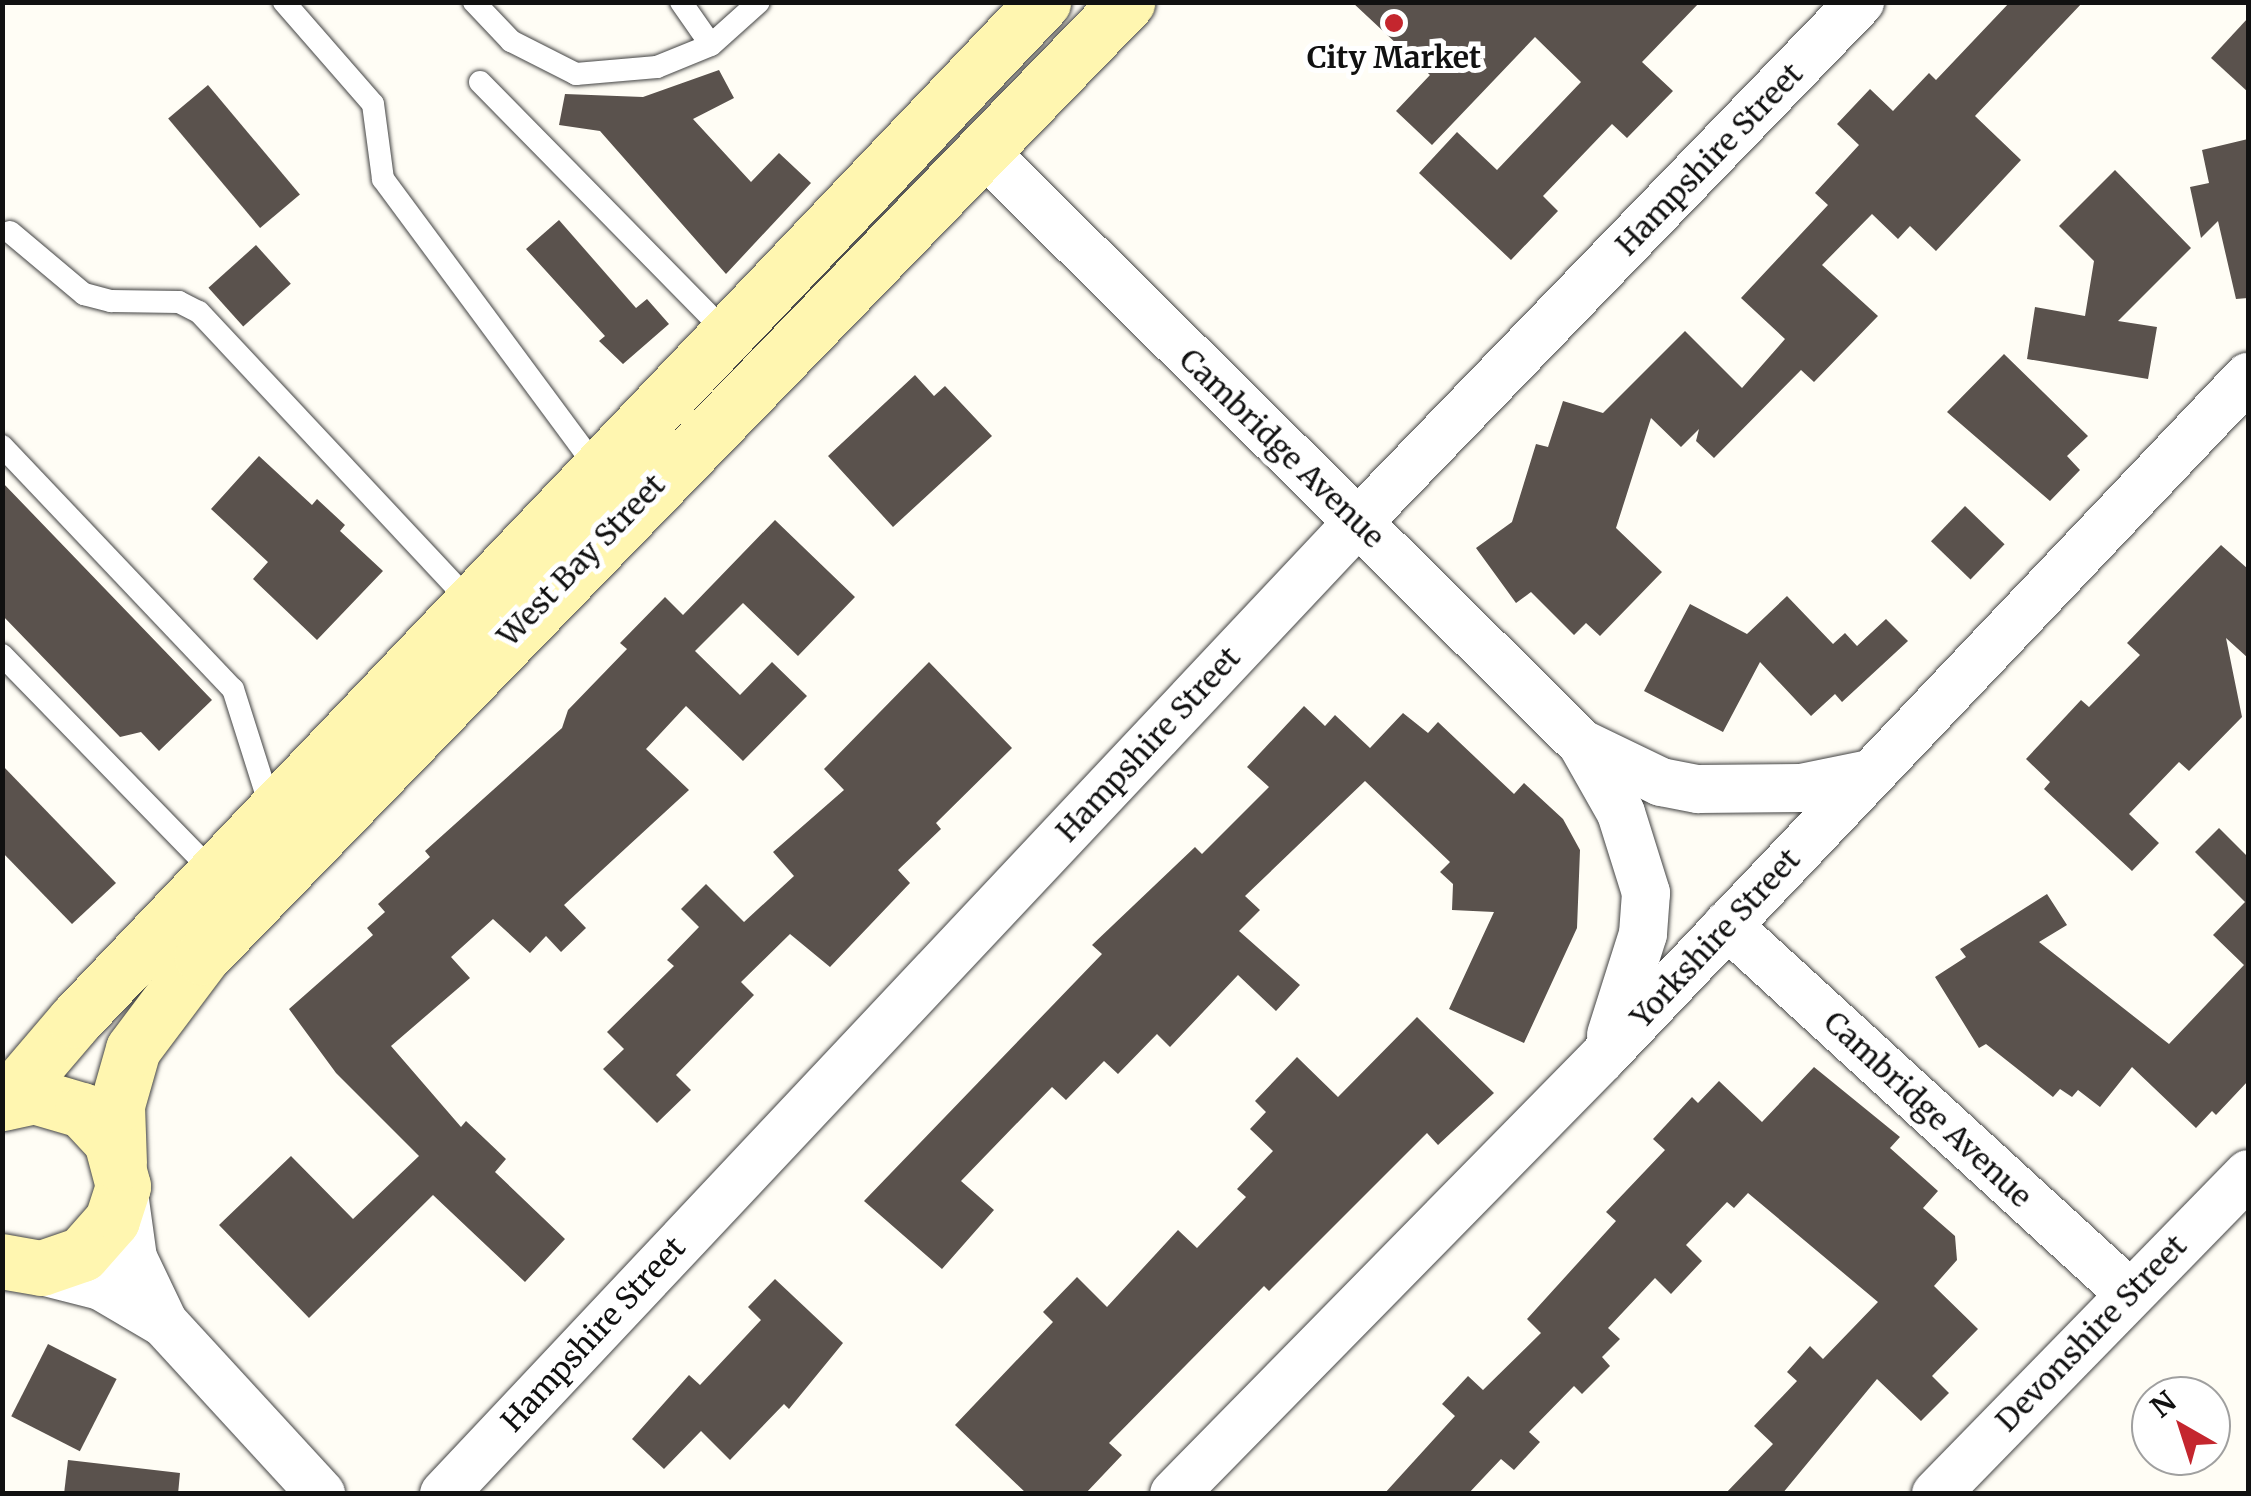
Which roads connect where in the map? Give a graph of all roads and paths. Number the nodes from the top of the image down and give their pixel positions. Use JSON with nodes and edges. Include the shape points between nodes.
{"nodes":[{"id":1,"x":284,"y":2,"type":"edge"},
{"id":2,"x":474,"y":2,"type":"edge"},
{"id":3,"x":682,"y":2,"type":"edge"},
{"id":4,"x":759,"y":2,"type":"edge"},
{"id":5,"x":1127,"y":2,"type":"edge"},
{"id":6,"x":1860,"y":2,"type":"edge"},
{"id":7,"x":1039,"y":4,"type":"edge"},
{"id":8,"x":712,"y":45,"type":"junction"},
{"id":9,"x":480,"y":82,"type":"dead end"},
{"id":10,"x":984,"y":151,"type":"junction"},
{"id":11,"x":10,"y":232,"type":"dead end"},
{"id":12,"x":728,"y":334,"type":"junction"},
{"id":13,"x":2248,"y":376,"type":"edge"},
{"id":14,"x":2,"y":446,"type":"edge"},
{"id":15,"x":598,"y":470,"type":"junction"},
{"id":16,"x":1358,"y":522,"type":"junction"},
{"id":17,"x":471,"y":603,"type":"junction"},
{"id":18,"x":2,"y":654,"type":"edge"},
{"id":19,"x":1582,"y":744,"type":"junction"},
{"id":20,"x":1870,"y":774,"type":"junction"},
{"id":21,"x":272,"y":812,"type":"junction"},
{"id":22,"x":214,"y":873,"type":"junction"},
{"id":23,"x":1728,"y":925,"type":"junction"},
{"id":24,"x":1602,"y":1058,"type":"junction"},
{"id":25,"x":4,"y":1102,"type":"edge"},
{"id":26,"x":121,"y":1174,"type":"junction"},
{"id":27,"x":2248,"y":1174,"type":"edge"},
{"id":28,"x":11,"y":1264,"type":"edge"},
{"id":29,"x":2128,"y":1292,"type":"junction"},
{"id":30,"x":164,"y":1323,"type":"junction"},
{"id":31,"x":320,"y":1494,"type":"edge"},
{"id":32,"x":444,"y":1494,"type":"edge"},
{"id":33,"x":1174,"y":1494,"type":"edge"},
{"id":34,"x":1936,"y":1494,"type":"edge"}],
"edges":[{"from":1,"to":15,"type":"lane","via":[[373,104],[383,180]]},
{"from":2,"to":8,"type":"lane","via":[[511,41],[576,74],[657,66]]},
{"from":3,"to":8,"type":"lane"},
{"from":4,"to":8,"type":"lane"},
{"from":5,"to":10,"type":"main road","name":"West Bay Street"},
{"from":6,"to":16,"type":"street","name":"Hampshire Street"},
{"from":7,"to":12,"type":"main road","name":"West Bay Street"},
{"from":9,"to":12,"type":"lane"},
{"from":10,"to":16,"type":"street","name":"Cambridge Avenue"},
{"from":10,"to":26,"type":"main road","name":"West Bay Street","via":[[202,957],[133,1048],[118,1105]]},
{"from":11,"to":17,"type":"lane","via":[[84,294],[179,302],[199,312]]},
{"from":12,"to":15,"type":"main road","name":"West Bay Street"},
{"from":13,"to":20,"type":"street","name":"Yorkshire Street"},
{"from":14,"to":21,"type":"lane","via":[[233,689]]},
{"from":15,"to":17,"type":"main road","name":"West Bay Street"},
{"from":16,"to":19,"type":"street","name":"Cambridge Avenue"},
{"from":16,"to":32,"type":"street","name":"Hampshire Street"},
{"from":17,"to":21,"type":"main road","name":"West Bay Street"},
{"from":18,"to":22,"type":"lane"},
{"from":19,"to":20,"type":"street","name":"Cambridge Avenue","via":[[1661,782],[1698,789],[1801,788]]},
{"from":19,"to":24,"type":"street","name":"Cambridge Avenue","via":[[1621,814],[1646,894],[1631,983]]},
{"from":20,"to":23,"type":"street","name":"Yorkshire Street"},
{"from":21,"to":22,"type":"main road","name":"West Bay Street"},
{"from":22,"to":25,"type":"main road","name":"West Bay Street"},
{"from":23,"to":24,"type":"street","name":"Yorkshire Street"},
{"from":23,"to":29,"type":"street","name":"Cambridge Avenue"},
{"from":24,"to":33,"type":"street","name":"Yorkshire Street"},
{"from":25,"to":26,"type":"main road","via":[[34,1096],[73,1105],[105,1132]]},
{"from":26,"to":28,"type":"main road","via":[[112,1220],[90,1247],[62,1264]]},
{"from":26,"to":30,"type":"street","via":[[134,1258]]},
{"from":27,"to":29,"type":"street","name":"Devonshire Street"},
{"from":28,"to":30,"type":"street","via":[[101,1286]]},
{"from":29,"to":34,"type":"street","name":"Devonshire Street"},
{"from":30,"to":31,"type":"street"}]}
